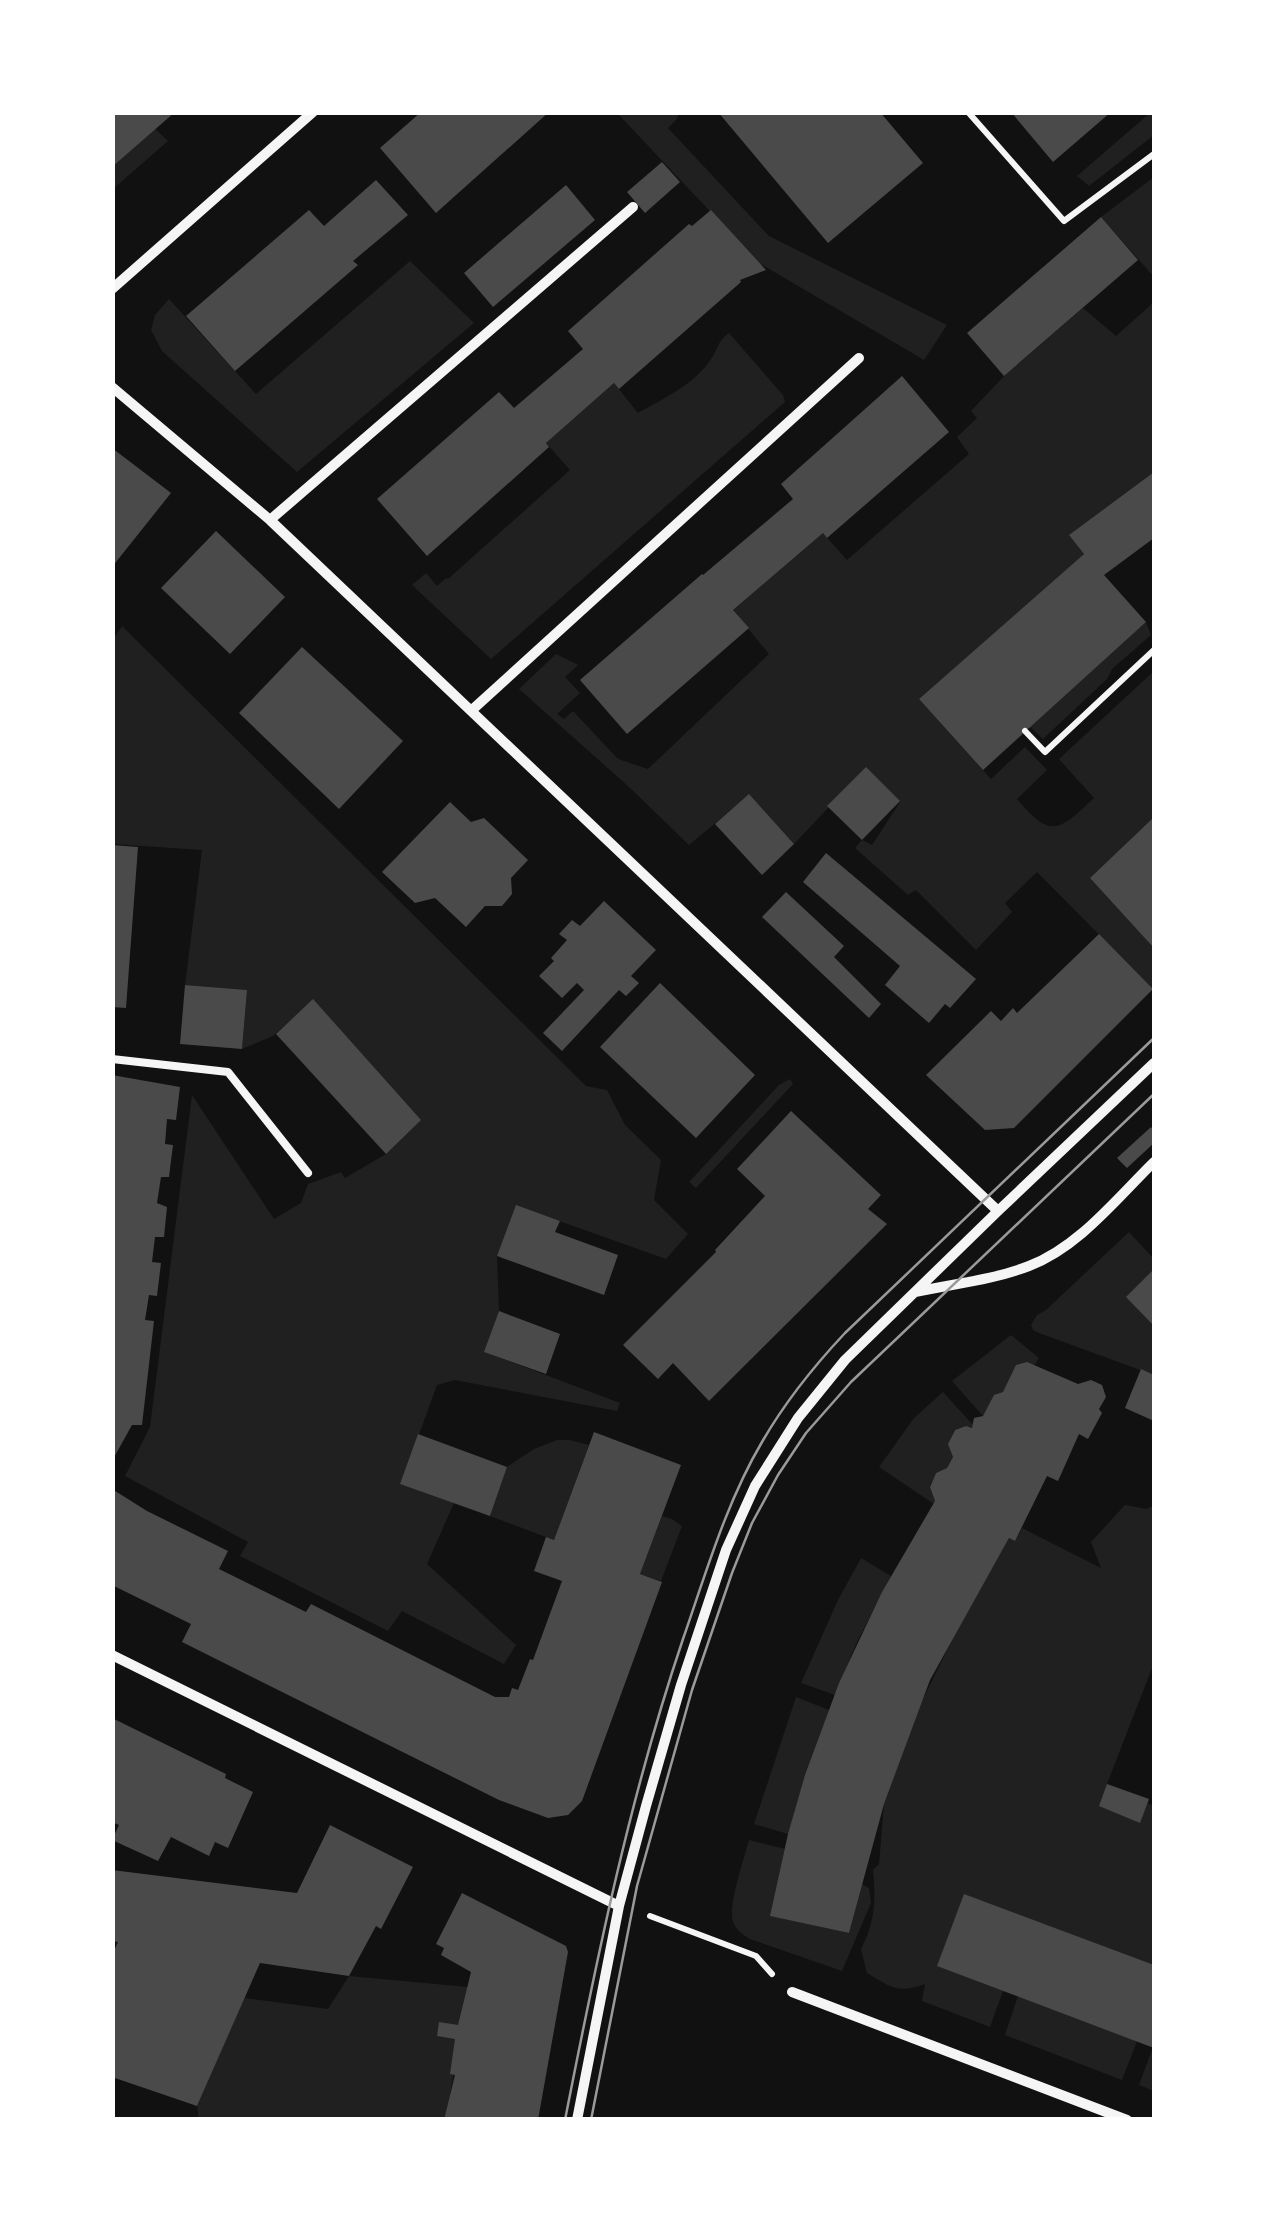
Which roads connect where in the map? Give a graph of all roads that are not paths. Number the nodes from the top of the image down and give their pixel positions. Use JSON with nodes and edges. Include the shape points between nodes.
{"nodes":[{"id":1,"x":314,"y":112,"type":"edge"},
{"id":2,"x":632,"y":207,"type":"dead end"},
{"id":3,"x":112,"y":288,"type":"edge"},
{"id":4,"x":859,"y":358,"type":"dead end"},
{"id":5,"x":112,"y":388,"type":"edge"},
{"id":6,"x":270,"y":520,"type":"junction"},
{"id":7,"x":472,"y":710,"type":"junction"},
{"id":8,"x":112,"y":1059,"type":"edge"},
{"id":9,"x":1154,"y":1063,"type":"edge"},
{"id":10,"x":1154,"y":1162,"type":"edge"},
{"id":11,"x":308,"y":1173,"type":"dead end"},
{"id":12,"x":998,"y":1211,"type":"junction"},
{"id":13,"x":914,"y":1292,"type":"junction"},
{"id":14,"x":112,"y":1655,"type":"edge"},
{"id":15,"x":619,"y":1906,"type":"junction"},
{"id":16,"x":792,"y":1992,"type":"road end"},
{"id":17,"x":577,"y":2120,"type":"edge"},
{"id":18,"x":1127,"y":2120,"type":"edge"}],
"edges":[{"from":1,"to":3,"type":"street"},
{"from":2,"to":6,"type":"street"},
{"from":4,"to":7,"type":"street"},
{"from":5,"to":6,"type":"street"},
{"from":6,"to":7,"type":"street"},
{"from":7,"to":12,"type":"street"},
{"from":8,"to":11,"type":"lane","via":[[228,1072]]},
{"from":9,"to":12,"type":"street"},
{"from":10,"to":13,"type":"street","via":[[1048,1258]]},
{"from":12,"to":13,"type":"street"},
{"from":13,"to":15,"type":"street","via":[[828,1380],[754,1486],[681,1684]]},
{"from":14,"to":15,"type":"street"},
{"from":15,"to":17,"type":"street"},
{"from":16,"to":18,"type":"street"}]}
